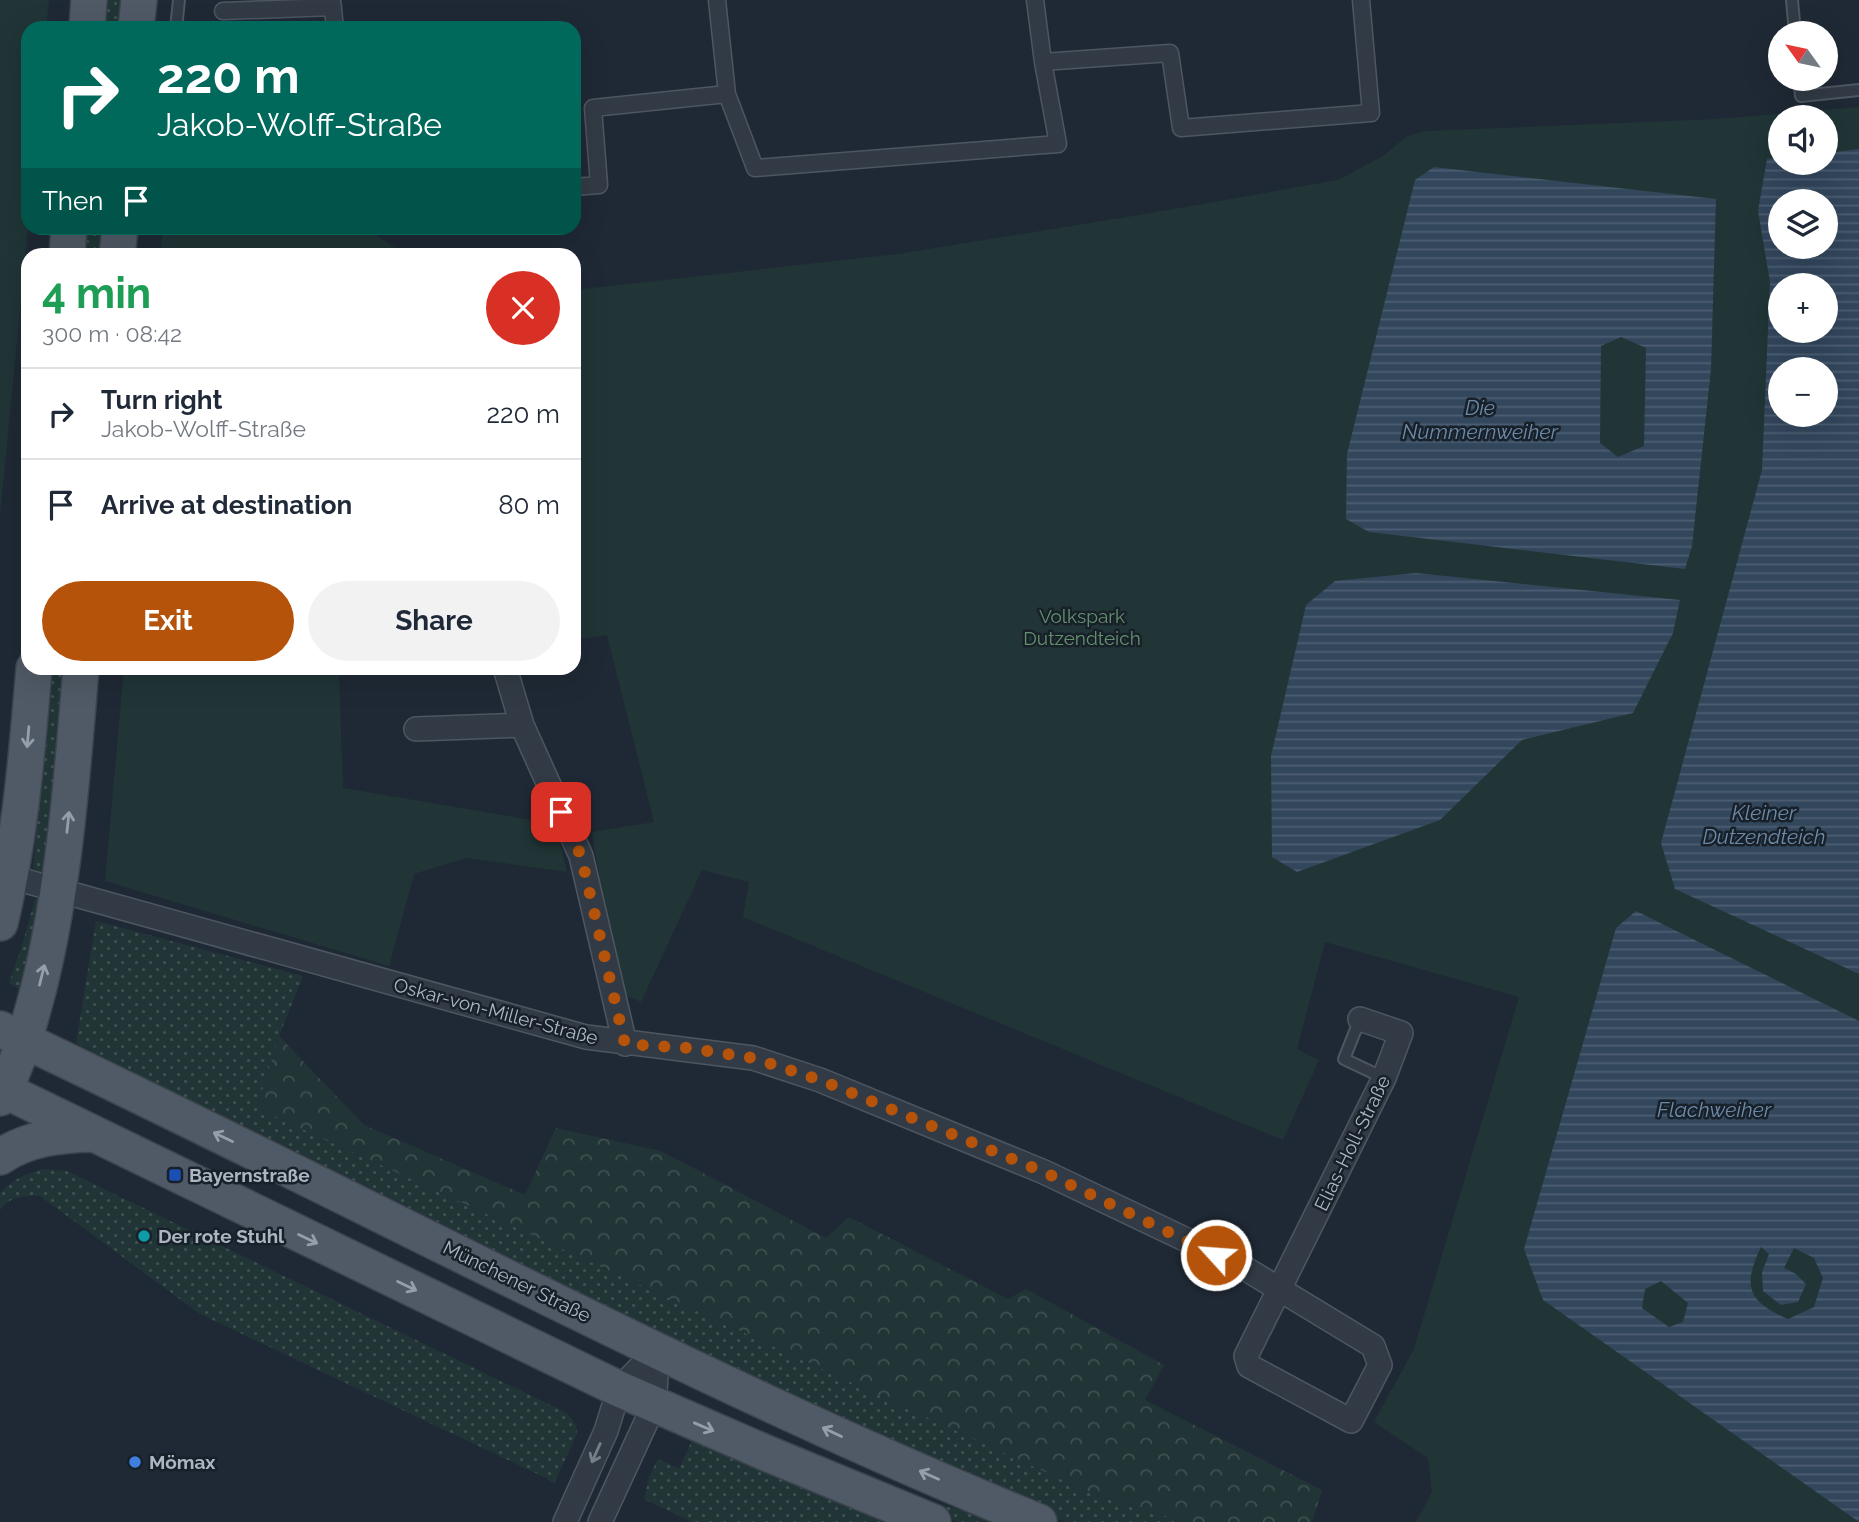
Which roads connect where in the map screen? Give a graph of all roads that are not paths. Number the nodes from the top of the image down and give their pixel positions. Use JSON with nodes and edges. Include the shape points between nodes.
{"nodes":[{"id":1,"x":89,"y":0,"type":"edge"},
{"id":2,"x":139,"y":0,"type":"edge"},
{"id":3,"x":179,"y":0,"type":"edge"},
{"id":4,"x":718,"y":0,"type":"edge"},
{"id":5,"x":1035,"y":0,"type":"edge"},
{"id":6,"x":1362,"y":0,"type":"edge"},
{"id":7,"x":1792,"y":0,"type":"edge"},
{"id":8,"x":333,"y":3,"type":"edge"},
{"id":9,"x":223,"y":11,"type":"dead end"},
{"id":10,"x":88,"y":21,"type":"edge"},
{"id":11,"x":137,"y":21,"type":"edge"},
{"id":12,"x":177,"y":21,"type":"edge"},
{"id":13,"x":334,"y":21,"type":"edge"},
{"id":14,"x":1794,"y":21,"type":"edge"},
{"id":15,"x":1043,"y":62,"type":"junction"},
{"id":16,"x":1859,"y":90,"type":"edge"},
{"id":17,"x":1800,"y":91,"type":"edge"},
{"id":18,"x":727,"y":94,"type":"junction"},
{"id":19,"x":581,"y":186,"type":"edge"},
{"id":20,"x":33,"y":675,"type":"edge"},
{"id":21,"x":80,"y":675,"type":"edge"},
{"id":22,"x":507,"y":675,"type":"edge"},
{"id":23,"x":522,"y":725,"type":"junction"},
{"id":24,"x":415,"y":729,"type":"dead end"},
{"id":25,"x":11,"y":877,"type":"junction"},
{"id":26,"x":60,"y":890,"type":"junction"},
{"id":27,"x":0,"y":923,"type":"edge"},
{"id":28,"x":1360,"y":1018,"type":"joint"},
{"id":29,"x":12,"y":1035,"type":"edge"},
{"id":30,"x":625,"y":1044,"type":"junction"},
{"id":31,"x":1384,"y":1078,"type":"junction"},
{"id":32,"x":1,"y":1092,"type":"edge"},
{"id":33,"x":93,"y":1134,"type":"junction"},
{"id":34,"x":0,"y":1157,"type":"edge"},
{"id":35,"x":1280,"y":1290,"type":"junction"},
{"id":36,"x":657,"y":1349,"type":"junction"},
{"id":37,"x":619,"y":1389,"type":"junction"},
{"id":38,"x":654,"y":1405,"type":"junction"},
{"id":39,"x":565,"y":1522,"type":"edge"},
{"id":40,"x":600,"y":1522,"type":"edge"},
{"id":41,"x":933,"y":1522,"type":"edge"},
{"id":42,"x":1039,"y":1522,"type":"edge"}],
"edges":[{"from":1,"to":10,"type":"main road"},
{"from":2,"to":11,"type":"main road"},
{"from":3,"to":12,"type":"lane"},
{"from":4,"to":18,"type":"street"},
{"from":5,"to":15,"type":"street"},
{"from":6,"to":15,"type":"street","via":[[1371,113],[1181,128],[1170,53]]},
{"from":7,"to":14,"type":"lane"},
{"from":8,"to":9,"type":"street"},
{"from":8,"to":13,"type":"street"},
{"from":15,"to":18,"type":"street","via":[[1058,144],[755,169]]},
{"from":16,"to":17,"type":"lane","via":[[1801,96]]},
{"from":18,"to":19,"type":"street","via":[[593,108],[599,185]]},
{"from":20,"to":25,"type":"main road","one_way":true},
{"from":26,"to":21,"type":"main road","one_way":true},
{"from":22,"to":23,"type":"street"},
{"from":23,"to":24,"type":"street"},
{"from":23,"to":30,"type":"street","via":[[581,856]]},
{"from":25,"to":26,"type":"street","name":"Oskar-von-Miller-Straße"},
{"from":25,"to":27,"type":"main road"},
{"from":29,"to":26,"type":"main road","one_way":true,"via":[[49,947]]},
{"from":26,"to":30,"type":"street","name":"Oskar-von-Miller-Straße"},
{"from":28,"to":31,"type":"lane","via":[[1344,1059]]},
{"from":28,"to":31,"type":"street","name":"Elias-Holl-Straße","via":[[1401,1033]]},
{"from":29,"to":32,"type":"main road"},
{"from":36,"to":29,"type":"main road","name":"Münchener Straße","one_way":true},
{"from":30,"to":35,"type":"street","name":"Oskar-von-Miller-Straße","via":[[753,1058],[820,1080],[1044,1172],[1241,1266]]},
{"from":31,"to":35,"type":"street","name":"Elias-Holl-Straße"},
{"from":32,"to":33,"type":"main road"},
{"from":33,"to":34,"type":"main road","via":[[40,1139]]},
{"from":33,"to":37,"type":"main road","one_way":true},
{"from":35,"to":35,"type":"street","name":"Oskar-von-Miller-Straße","via":[[1246,1356],[1249,1366],[1351,1421],[1380,1366],[1378,1355],[1373,1346]]},
{"from":36,"to":37,"type":"street"},
{"from":36,"to":38,"type":"street"},
{"from":42,"to":36,"type":"main road","name":"Münchener Straße","one_way":true,"via":[[856,1443]]},
{"from":37,"to":38,"type":"main road"},
{"from":37,"to":39,"type":"street","one_way":true,"via":[[606,1431]]},
{"from":38,"to":40,"type":"street"},
{"from":38,"to":41,"type":"main road","one_way":true}]}
